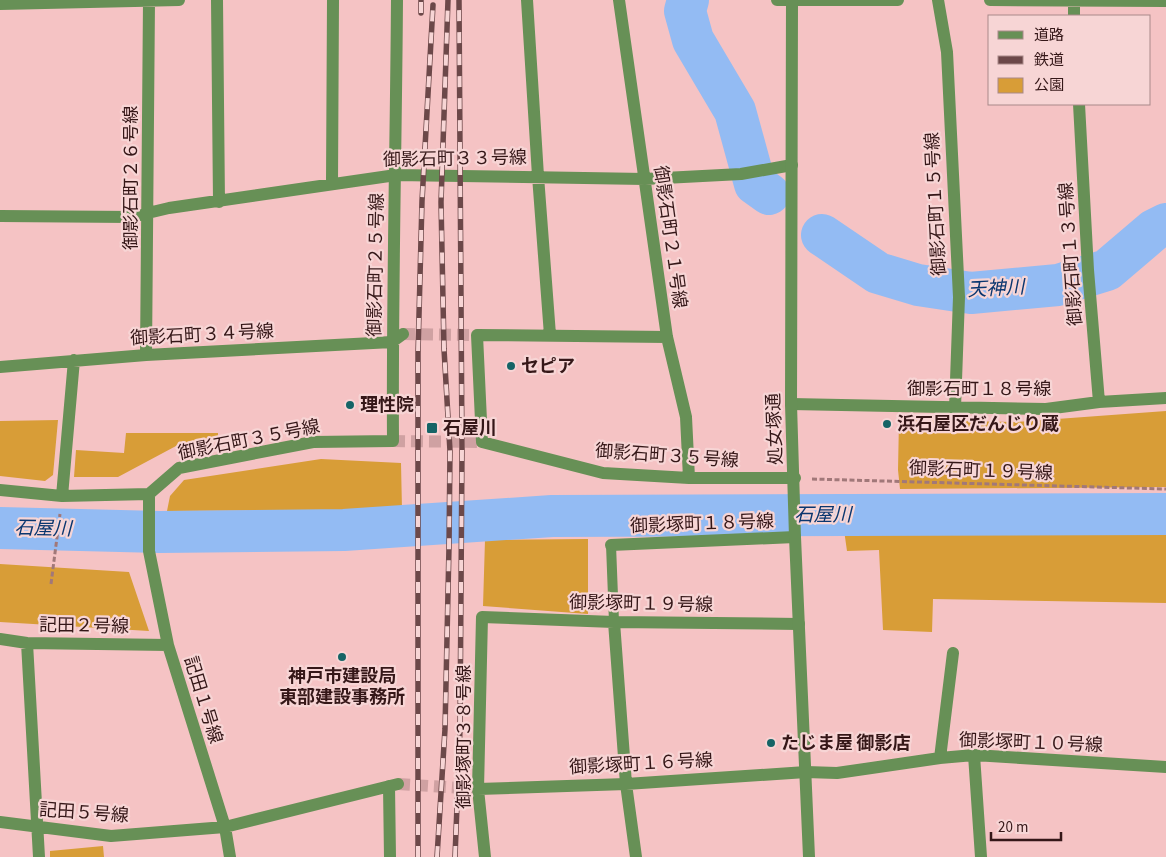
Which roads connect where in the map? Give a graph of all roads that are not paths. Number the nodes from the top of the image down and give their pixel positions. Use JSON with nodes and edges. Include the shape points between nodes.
{"nodes":[{"id":1,"x":179,"y":0,"type":"edge"},
{"id":2,"x":217,"y":0,"type":"edge"},
{"id":3,"x":333,"y":0,"type":"edge"},
{"id":4,"x":397,"y":0,"type":"edge"},
{"id":5,"x":527,"y":0,"type":"edge"},
{"id":6,"x":619,"y":0,"type":"edge"},
{"id":7,"x":776,"y":0,"type":"edge"},
{"id":8,"x":792,"y":0,"type":"edge"},
{"id":9,"x":898,"y":0,"type":"edge"},
{"id":10,"x":938,"y":0,"type":"edge"},
{"id":11,"x":990,"y":0,"type":"edge"},
{"id":12,"x":1074,"y":0,"type":"edge"},
{"id":13,"x":149,"y":1,"type":"junction"},
{"id":14,"x":1166,"y":1,"type":"edge"},
{"id":15,"x":0,"y":4,"type":"edge"},
{"id":16,"x":1074,"y":15,"type":"edge"},
{"id":17,"x":1079,"y":105,"type":"edge"},
{"id":18,"x":792,"y":165,"type":"junction"},
{"id":19,"x":396,"y":175,"type":"junction"},
{"id":20,"x":538,"y":176,"type":"junction"},
{"id":21,"x":645,"y":179,"type":"junction"},
{"id":22,"x":332,"y":184,"type":"junction"},
{"id":23,"x":219,"y":202,"type":"junction"},
{"id":24,"x":148,"y":214,"type":"junction"},
{"id":25,"x":0,"y":216,"type":"edge"},
{"id":26,"x":403,"y":334,"type":"tunnel mouth"},
{"id":27,"x":550,"y":335,"type":"junction"},
{"id":28,"x":667,"y":337,"type":"junction"},
{"id":29,"x":392,"y":342,"type":"junction"},
{"id":30,"x":146,"y":355,"type":"junction"},
{"id":31,"x":74,"y":360,"type":"junction"},
{"id":32,"x":0,"y":367,"type":"edge"},
{"id":33,"x":1166,"y":398,"type":"edge"},
{"id":34,"x":1099,"y":402,"type":"junction"},
{"id":35,"x":791,"y":404,"type":"junction"},
{"id":36,"x":955,"y":408,"type":"junction"},
{"id":37,"x":393,"y":441,"type":"joint"},
{"id":38,"x":689,"y":478,"type":"junction"},
{"id":39,"x":795,"y":478,"type":"junction"},
{"id":40,"x":0,"y":490,"type":"edge"},
{"id":41,"x":149,"y":494,"type":"junction"},
{"id":42,"x":62,"y":501,"type":"junction"},
{"id":43,"x":795,"y":534,"type":"junction"},
{"id":44,"x":611,"y":545,"type":"joint"},
{"id":45,"x":482,"y":616,"type":"joint"},
{"id":46,"x":614,"y":622,"type":"junction"},
{"id":47,"x":799,"y":624,"type":"junction"},
{"id":48,"x":0,"y":639,"type":"edge"},
{"id":49,"x":27,"y":642,"type":"junction"},
{"id":50,"x":168,"y":646,"type":"junction"},
{"id":51,"x":953,"y":653,"type":"dead end"},
{"id":52,"x":974,"y":755,"type":"junction"},
{"id":53,"x":940,"y":758,"type":"junction"},
{"id":54,"x":1166,"y":768,"type":"edge"},
{"id":55,"x":806,"y":772,"type":"junction"},
{"id":56,"x":626,"y":784,"type":"junction"},
{"id":57,"x":478,"y":789,"type":"junction"},
{"id":58,"x":0,"y":822,"type":"edge"},
{"id":59,"x":36,"y":827,"type":"junction"},
{"id":60,"x":225,"y":827,"type":"junction"},
{"id":61,"x":39,"y":857,"type":"edge"},
{"id":62,"x":230,"y":857,"type":"edge"},
{"id":63,"x":390,"y":857,"type":"edge"},
{"id":64,"x":485,"y":857,"type":"edge"},
{"id":65,"x":636,"y":857,"type":"edge"},
{"id":66,"x":809,"y":857,"type":"edge"},
{"id":67,"x":981,"y":857,"type":"edge"}],
"edges":[{"from":1,"to":13,"type":"street"},
{"from":2,"to":23,"type":"street"},
{"from":3,"to":22,"type":"street"},
{"from":4,"to":19,"type":"street","name":"御影石町２５号線"},
{"from":5,"to":20,"type":"street"},
{"from":6,"to":21,"type":"street","name":"御影石町２１号線"},
{"from":7,"to":8,"type":"street"},
{"from":8,"to":9,"type":"street"},
{"from":8,"to":18,"type":"street","name":"処女塚通"},
{"from":10,"to":36,"type":"street","name":"御影石町１５号線","via":[[947,52],[959,297]]},
{"from":11,"to":12,"type":"street"},
{"from":12,"to":14,"type":"street"},
{"from":12,"to":16,"type":"street"},
{"from":13,"to":15,"type":"street"},
{"from":13,"to":24,"type":"street","name":"御影石町２６号線"},
{"from":17,"to":34,"type":"street","name":"御影石町１３号線"},
{"from":18,"to":21,"type":"street","name":"御影石町３３号線","via":[[741,174]]},
{"from":18,"to":35,"type":"street","name":"処女塚通"},
{"from":19,"to":20,"type":"street","name":"御影石町３３号線"},
{"from":19,"to":22,"type":"street","name":"御影石町３３号線"},
{"from":19,"to":29,"type":"street","name":"御影石町２５号線"},
{"from":20,"to":21,"type":"street","name":"御影石町３３号線"},
{"from":20,"to":27,"type":"street"},
{"from":21,"to":28,"type":"street","name":"御影石町２１号線"},
{"from":22,"to":23,"type":"street","name":"御影石町３３号線"},
{"from":23,"to":24,"type":"street","name":"御影石町３３号線"},
{"from":24,"to":25,"type":"street","name":"御影石町３３号線","via":[[131,217]]},
{"from":24,"to":30,"type":"street","name":"御影石町２６号線"},
{"from":26,"to":29,"type":"street"},
{"from":27,"to":28,"type":"street"},
{"from":27,"to":38,"type":"street","name":"御影石町３５号線","via":[[477,334],[482,442],[603,472]]},
{"from":28,"to":38,"type":"street","name":"御影石町２１号線","via":[[686,417]]},
{"from":29,"to":30,"type":"street","name":"御影石町３４号線"},
{"from":29,"to":37,"type":"street","name":"御影石町２５号線"},
{"from":30,"to":31,"type":"street","name":"御影石町３４号線"},
{"from":31,"to":32,"type":"street","name":"御影石町３４号線"},
{"from":31,"to":42,"type":"street"},
{"from":33,"to":34,"type":"street","name":"御影石町１８号線"},
{"from":34,"to":36,"type":"street","name":"御影石町１８号線","via":[[1046,409]]},
{"from":35,"to":36,"type":"street","name":"御影石町１８号線"},
{"from":35,"to":39,"type":"street","name":"処女塚通"},
{"from":37,"to":41,"type":"street","name":"御影石町３５号線","via":[[312,442],[178,468]]},
{"from":38,"to":39,"type":"street","name":"御影石町３５号線"},
{"from":39,"to":43,"type":"street","name":"処女塚通"},
{"from":40,"to":42,"type":"street"},
{"from":41,"to":42,"type":"street"},
{"from":41,"to":50,"type":"street","name":"記田１号線","via":[[148,551]]},
{"from":43,"to":44,"type":"street","name":"御影塚町１８号線"},
{"from":43,"to":47,"type":"street","name":"処女塚通"},
{"from":44,"to":46,"type":"lane"},
{"from":45,"to":46,"type":"street","name":"御影塚町１９号線"},
{"from":45,"to":57,"type":"street","name":"御影塚町３８号線"},
{"from":46,"to":47,"type":"street","name":"御影塚町１９号線"},
{"from":46,"to":56,"type":"street"},
{"from":47,"to":55,"type":"street","name":"処女塚通"},
{"from":48,"to":49,"type":"street","name":"記田２号線"},
{"from":49,"to":50,"type":"street","name":"記田２号線"},
{"from":49,"to":59,"type":"street"},
{"from":50,"to":60,"type":"street","name":"記田１号線"},
{"from":51,"to":53,"type":"street"},
{"from":52,"to":53,"type":"street","name":"御影塚町１０号線"},
{"from":52,"to":54,"type":"street","name":"御影塚町１０号線"},
{"from":52,"to":67,"type":"street"},
{"from":53,"to":55,"type":"street","name":"御影塚町１０号線","via":[[837,773]]},
{"from":55,"to":56,"type":"street","name":"御影塚町１６号線"},
{"from":55,"to":66,"type":"street","name":"処女塚通"},
{"from":56,"to":57,"type":"street","name":"御影塚町１６号線"},
{"from":56,"to":65,"type":"street"},
{"from":57,"to":64,"type":"street","name":"御影塚町３８号線"},
{"from":58,"to":59,"type":"street","name":"記田５号線"},
{"from":59,"to":60,"type":"street","name":"記田５号線","via":[[111,836]]},
{"from":59,"to":61,"type":"street"},
{"from":60,"to":62,"type":"street","name":"記田１号線"},
{"from":60,"to":63,"type":"street","via":[[394,785]]}]}
